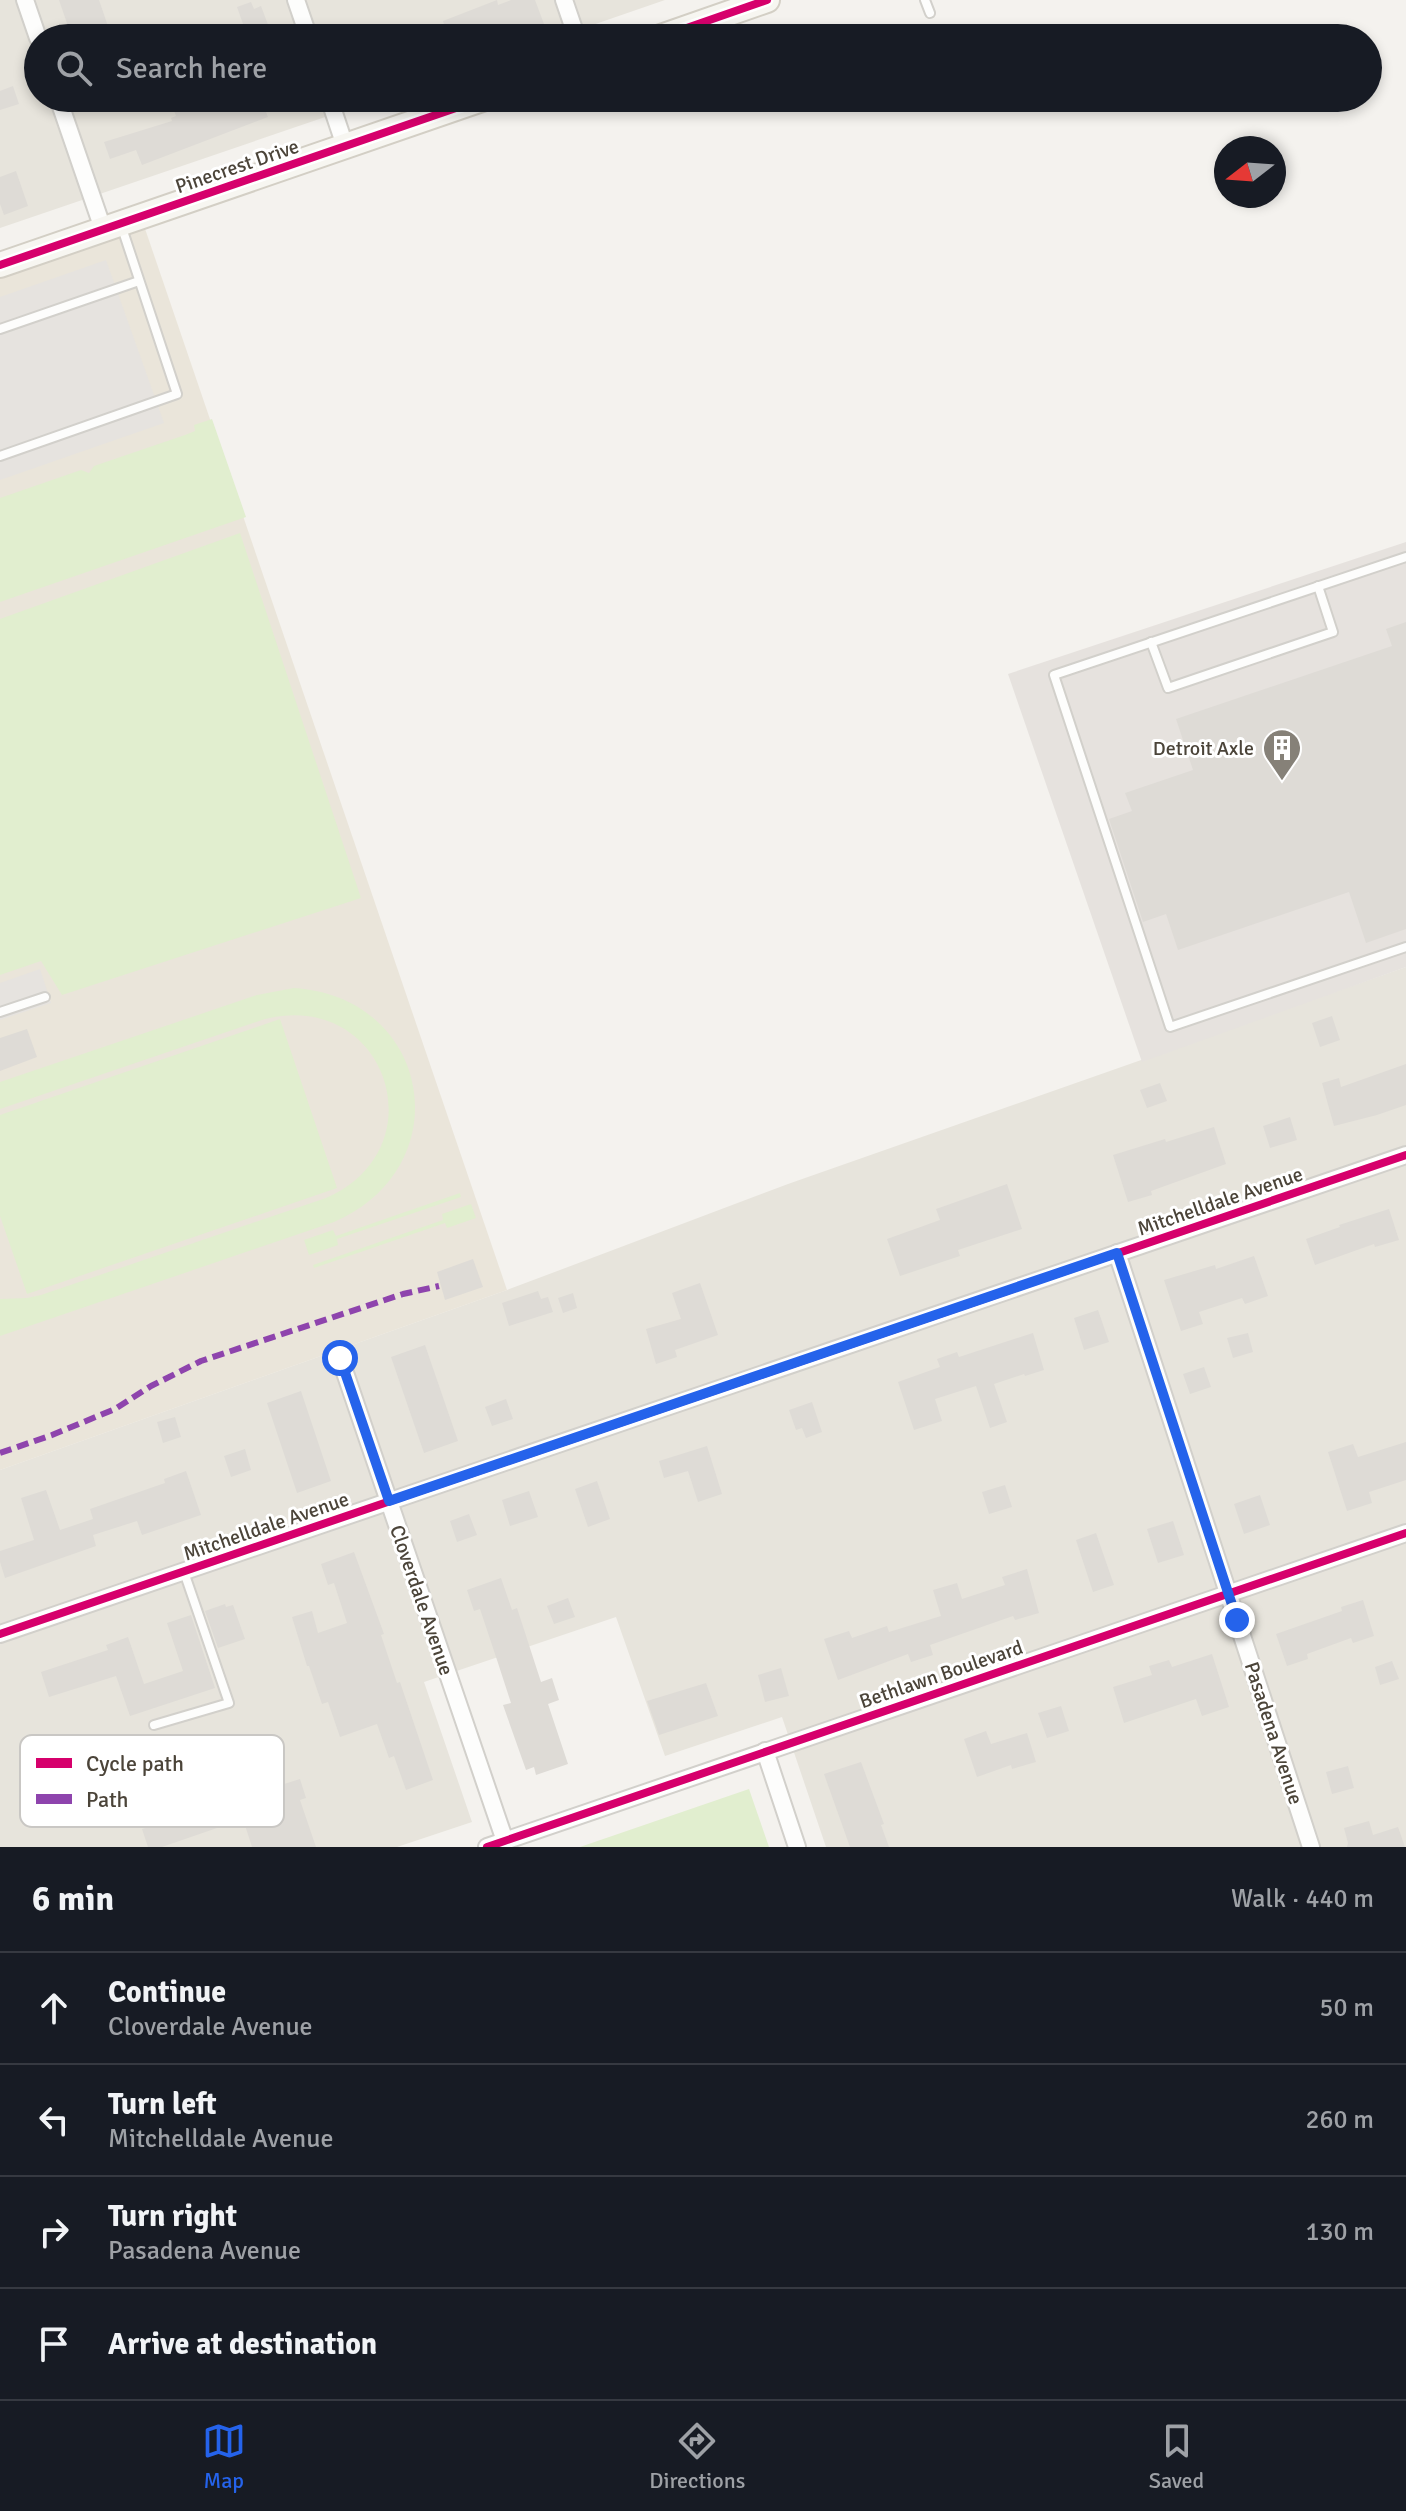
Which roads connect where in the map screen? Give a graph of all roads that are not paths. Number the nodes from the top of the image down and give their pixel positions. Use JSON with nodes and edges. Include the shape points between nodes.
{"nodes":[{"id":1,"x":25,"y":0,"type":"edge"},
{"id":2,"x":296,"y":0,"type":"edge"},
{"id":3,"x":564,"y":0,"type":"edge"},
{"id":4,"x":767,"y":0,"type":"edge"},
{"id":5,"x":925,"y":0,"type":"edge"},
{"id":6,"x":930,"y":13,"type":"dead end"},
{"id":7,"x":33,"y":24,"type":"edge"},
{"id":8,"x":304,"y":24,"type":"edge"},
{"id":9,"x":572,"y":24,"type":"edge"},
{"id":10,"x":698,"y":24,"type":"edge"},
{"id":11,"x":64,"y":112,"type":"edge"},
{"id":12,"x":334,"y":112,"type":"edge"},
{"id":13,"x":444,"y":112,"type":"edge"},
{"id":14,"x":345,"y":146,"type":"junction"},
{"id":15,"x":111,"y":226,"type":"junction"},
{"id":16,"x":0,"y":265,"type":"edge"},
{"id":17,"x":139,"y":281,"type":"junction"},
{"id":18,"x":0,"y":329,"type":"edge"},
{"id":19,"x":0,"y":456,"type":"edge"},
{"id":20,"x":1406,"y":557,"type":"edge"},
{"id":21,"x":1318,"y":586,"type":"junction"},
{"id":22,"x":1151,"y":642,"type":"junction"},
{"id":23,"x":1406,"y":947,"type":"edge"},
{"id":24,"x":45,"y":997,"type":"dead end"},
{"id":25,"x":0,"y":1012,"type":"edge"},
{"id":26,"x":1406,"y":1155,"type":"edge"},
{"id":27,"x":1117,"y":1253,"type":"junction"},
{"id":28,"x":340,"y":1358,"type":"dead end"},
{"id":29,"x":389,"y":1501,"type":"junction"},
{"id":30,"x":1406,"y":1533,"type":"edge"},
{"id":31,"x":184,"y":1571,"type":"junction"},
{"id":32,"x":1228,"y":1593,"type":"junction"},
{"id":33,"x":0,"y":1634,"type":"edge"},
{"id":34,"x":154,"y":1725,"type":"dead end"},
{"id":35,"x":765,"y":1751,"type":"junction"},
{"id":36,"x":505,"y":1841,"type":"junction"},
{"id":37,"x":487,"y":1847,"type":"edge"},
{"id":38,"x":797,"y":1847,"type":"edge"},
{"id":39,"x":1311,"y":1847,"type":"edge"}],
"edges":[{"from":1,"to":7,"type":"street"},
{"from":2,"to":8,"type":"street"},
{"from":3,"to":9,"type":"street"},
{"from":4,"to":10,"type":"street"},
{"from":5,"to":6,"type":"lane"},
{"from":11,"to":15,"type":"street"},
{"from":12,"to":14,"type":"street"},
{"from":13,"to":14,"type":"street","name":"Pinecrest Drive"},
{"from":14,"to":15,"type":"street","name":"Pinecrest Drive"},
{"from":15,"to":16,"type":"street","name":"Pinecrest Drive"},
{"from":15,"to":17,"type":"lane"},
{"from":17,"to":18,"type":"lane"},
{"from":17,"to":19,"type":"lane","via":[[177,394]]},
{"from":20,"to":21,"type":"lane"},
{"from":21,"to":22,"type":"lane"},
{"from":21,"to":22,"type":"lane","via":[[1333,632],[1198,678],[1168,688]]},
{"from":22,"to":23,"type":"lane","via":[[1054,675],[1170,1027]]},
{"from":24,"to":25,"type":"lane"},
{"from":26,"to":27,"type":"street","name":"Mitchelldale Avenue"},
{"from":27,"to":29,"type":"street","name":"Mitchelldale Avenue"},
{"from":27,"to":32,"type":"street","name":"Pasadena Avenue"},
{"from":28,"to":29,"type":"street","name":"Cloverdale Avenue"},
{"from":29,"to":31,"type":"street","name":"Mitchelldale Avenue"},
{"from":29,"to":36,"type":"street","name":"Cloverdale Avenue"},
{"from":30,"to":32,"type":"street","name":"Bethlawn Boulevard"},
{"from":31,"to":33,"type":"street","name":"Mitchelldale Avenue"},
{"from":31,"to":34,"type":"lane","via":[[229,1703]]},
{"from":32,"to":35,"type":"street","name":"Bethlawn Boulevard"},
{"from":32,"to":39,"type":"street","name":"Pasadena Avenue"},
{"from":35,"to":36,"type":"street","name":"Bethlawn Boulevard"},
{"from":35,"to":38,"type":"street"},
{"from":36,"to":37,"type":"street","name":"Bethlawn Boulevard"}]}
